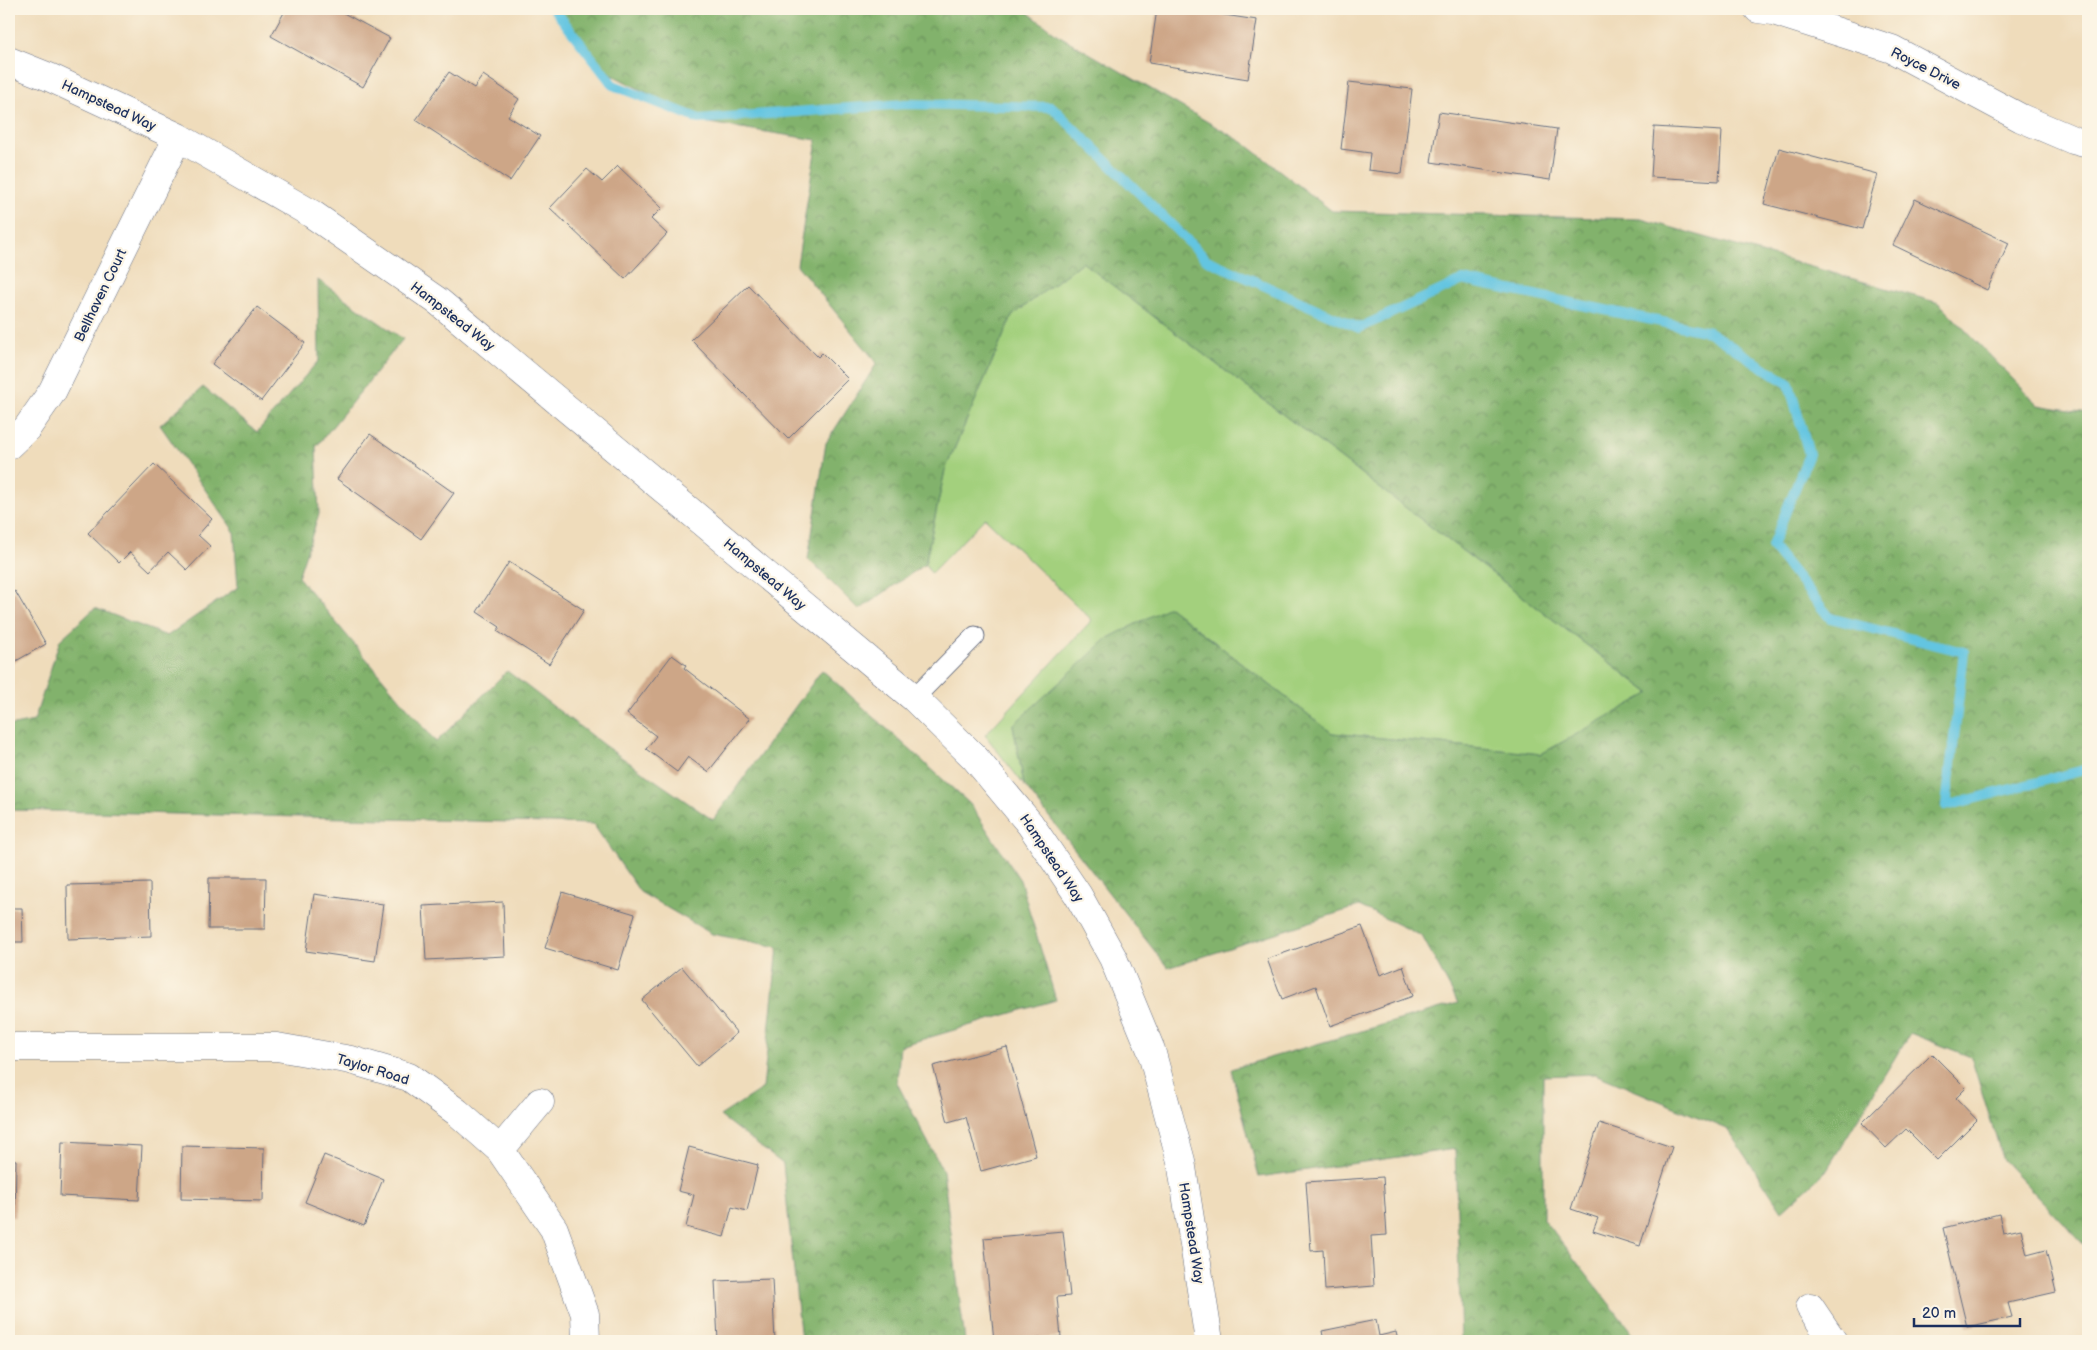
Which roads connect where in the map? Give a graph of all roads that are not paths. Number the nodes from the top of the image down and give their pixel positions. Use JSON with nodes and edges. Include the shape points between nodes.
{"nodes":[{"id":1,"x":1768,"y":10,"type":"edge"},
{"id":2,"x":9,"y":61,"type":"edge"},
{"id":3,"x":178,"y":137,"type":"junction"},
{"id":4,"x":2088,"y":144,"type":"edge"},
{"id":5,"x":9,"y":445,"type":"edge"},
{"id":6,"x":975,"y":636,"type":"dead end"},
{"id":7,"x":914,"y":698,"type":"junction"},
{"id":8,"x":9,"y":1047,"type":"edge"},
{"id":9,"x":540,"y":1102,"type":"dead end"},
{"id":10,"x":500,"y":1150,"type":"junction"},
{"id":11,"x":1810,"y":1307,"type":"dead end"},
{"id":12,"x":586,"y":1341,"type":"edge"},
{"id":13,"x":1209,"y":1341,"type":"edge"},
{"id":14,"x":1833,"y":1341,"type":"edge"}],
"edges":[{"from":1,"to":4,"type":"street","name":"Royce Drive","via":[[1892,49],[2021,118]]},
{"from":2,"to":3,"type":"street","name":"Hampstead Way"},
{"from":3,"to":5,"type":"street","name":"Bellhaven Court","via":[[52,392],[27,428]]},
{"from":3,"to":7,"type":"street","name":"Hampstead Way","via":[[312,214],[439,302]]},
{"from":6,"to":7,"type":"lane"},
{"from":7,"to":13,"type":"street","name":"Hampstead Way","via":[[975,758],[1030,824],[1078,895],[1113,958],[1151,1050],[1181,1161]]},
{"from":8,"to":10,"type":"street","name":"Taylor Road","via":[[277,1047],[351,1060],[409,1077],[458,1112]]},
{"from":9,"to":10,"type":"street"},
{"from":10,"to":12,"type":"street","name":"Taylor Road","via":[[554,1229],[585,1314]]},
{"from":11,"to":14,"type":"street"}]}
